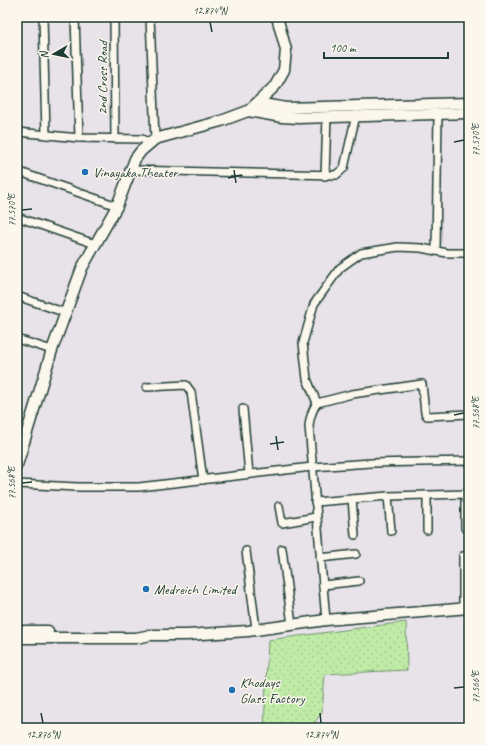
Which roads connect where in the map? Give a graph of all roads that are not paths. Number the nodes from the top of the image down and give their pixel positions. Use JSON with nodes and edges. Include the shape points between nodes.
{"nodes":[{"id":1,"x":43,"y":17,"type":"edge"},
{"id":2,"x":75,"y":17,"type":"edge"},
{"id":3,"x":114,"y":17,"type":"edge"},
{"id":4,"x":150,"y":17,"type":"edge"},
{"id":5,"x":277,"y":17,"type":"edge"},
{"id":6,"x":258,"y":103,"type":"junction"},
{"id":7,"x":469,"y":103,"type":"edge"},
{"id":8,"x":248,"y":111,"type":"junction"},
{"id":9,"x":438,"y":114,"type":"junction"},
{"id":10,"x":469,"y":114,"type":"edge"},
{"id":11,"x":356,"y":115,"type":"junction"},
{"id":12,"x":327,"y":116,"type":"junction"},
{"id":13,"x":17,"y":132,"type":"edge"},
{"id":14,"x":46,"y":135,"type":"junction"},
{"id":15,"x":79,"y":138,"type":"junction"},
{"id":16,"x":115,"y":139,"type":"junction"},
{"id":17,"x":152,"y":141,"type":"junction"},
{"id":18,"x":131,"y":170,"type":"junction"},
{"id":19,"x":17,"y":171,"type":"edge"},
{"id":20,"x":325,"y":176,"type":"junction"},
{"id":21,"x":117,"y":206,"type":"junction"},
{"id":22,"x":17,"y":217,"type":"edge"},
{"id":23,"x":95,"y":244,"type":"junction"},
{"id":24,"x":436,"y":251,"type":"junction"},
{"id":25,"x":469,"y":253,"type":"edge"},
{"id":26,"x":17,"y":296,"type":"edge"},
{"id":27,"x":66,"y":313,"type":"junction"},
{"id":28,"x":17,"y":339,"type":"edge"},
{"id":29,"x":52,"y":350,"type":"junction"},
{"id":30,"x":147,"y":387,"type":"dead end"},
{"id":31,"x":317,"y":403,"type":"junction"},
{"id":32,"x":243,"y":409,"type":"dead end"},
{"id":33,"x":469,"y":414,"type":"edge"},
{"id":34,"x":469,"y":462,"type":"edge"},
{"id":35,"x":17,"y":465,"type":"edge"},
{"id":36,"x":312,"y":467,"type":"junction"},
{"id":37,"x":249,"y":474,"type":"junction"},
{"id":38,"x":203,"y":480,"type":"junction"},
{"id":39,"x":17,"y":484,"type":"edge"},
{"id":40,"x":467,"y":494,"type":"edge"},
{"id":41,"x":427,"y":495,"type":"junction"},
{"id":42,"x":388,"y":496,"type":"junction"},
{"id":43,"x":352,"y":499,"type":"junction"},
{"id":44,"x":315,"y":502,"type":"junction"},
{"id":45,"x":279,"y":506,"type":"dead end"},
{"id":46,"x":316,"y":517,"type":"junction"},
{"id":47,"x":465,"y":528,"type":"dead end"},
{"id":48,"x":427,"y":530,"type":"dead end"},
{"id":49,"x":391,"y":531,"type":"dead end"},
{"id":50,"x":355,"y":535,"type":"dead end"},
{"id":51,"x":282,"y":549,"type":"dead end"},
{"id":52,"x":246,"y":551,"type":"dead end"},
{"id":53,"x":356,"y":554,"type":"dead end"},
{"id":54,"x":463,"y":556,"type":"dead end"},
{"id":55,"x":320,"y":558,"type":"junction"},
{"id":56,"x":359,"y":581,"type":"dead end"},
{"id":57,"x":323,"y":585,"type":"junction"},
{"id":58,"x":466,"y":608,"type":"edge"},
{"id":59,"x":326,"y":620,"type":"junction"},
{"id":60,"x":292,"y":625,"type":"junction"},
{"id":61,"x":256,"y":629,"type":"junction"},
{"id":62,"x":17,"y":631,"type":"edge"},
{"id":63,"x":151,"y":634,"type":"junction"},
{"id":64,"x":17,"y":638,"type":"edge"}],
"edges":[{"from":1,"to":14,"type":"street"},
{"from":2,"to":15,"type":"street"},
{"from":3,"to":16,"type":"street","name":"2nd Cross Road"},
{"from":4,"to":17,"type":"street"},
{"from":5,"to":6,"type":"street","via":[[286,50],[285,66],[275,86]]},
{"from":6,"to":7,"type":"street","via":[[286,108]]},
{"from":6,"to":8,"type":"street"},
{"from":8,"to":12,"type":"street","via":[[282,117]]},
{"from":8,"to":17,"type":"street"},
{"from":9,"to":10,"type":"street"},
{"from":9,"to":11,"type":"street"},
{"from":9,"to":24,"type":"street"},
{"from":11,"to":12,"type":"street"},
{"from":11,"to":20,"type":"street","via":[[344,168],[336,175]]},
{"from":12,"to":20,"type":"street"},
{"from":13,"to":14,"type":"street"},
{"from":14,"to":15,"type":"street"},
{"from":15,"to":16,"type":"street"},
{"from":16,"to":17,"type":"street"},
{"from":17,"to":18,"type":"street","via":[[141,151]]},
{"from":18,"to":20,"type":"street"},
{"from":18,"to":21,"type":"street"},
{"from":19,"to":21,"type":"street"},
{"from":21,"to":23,"type":"street"},
{"from":22,"to":23,"type":"street"},
{"from":23,"to":27,"type":"street","via":[[82,268]]},
{"from":24,"to":25,"type":"street"},
{"from":24,"to":31,"type":"street","via":[[398,247],[361,253],[340,268],[314,304],[303,343],[307,379]]},
{"from":26,"to":27,"type":"street"},
{"from":27,"to":29,"type":"street"},
{"from":28,"to":29,"type":"street"},
{"from":29,"to":35,"type":"street"},
{"from":30,"to":38,"type":"street","via":[[186,385],[191,392]]},
{"from":31,"to":33,"type":"street","via":[[352,394],[422,384],[427,416]]},
{"from":31,"to":36,"type":"street","via":[[311,413],[309,426]]},
{"from":32,"to":37,"type":"street"},
{"from":34,"to":36,"type":"street","via":[[370,463]]},
{"from":36,"to":37,"type":"street"},
{"from":36,"to":44,"type":"street"},
{"from":37,"to":38,"type":"street"},
{"from":38,"to":39,"type":"street","via":[[139,487],[77,488]]},
{"from":40,"to":41,"type":"street"},
{"from":40,"to":47,"type":"street"},
{"from":41,"to":42,"type":"street"},
{"from":41,"to":48,"type":"street"},
{"from":42,"to":43,"type":"street"},
{"from":42,"to":49,"type":"street"},
{"from":43,"to":44,"type":"street"},
{"from":43,"to":50,"type":"street"},
{"from":44,"to":46,"type":"street"},
{"from":45,"to":46,"type":"street","via":[[282,523]]},
{"from":46,"to":55,"type":"street"},
{"from":51,"to":60,"type":"street"},
{"from":52,"to":61,"type":"street"},
{"from":53,"to":55,"type":"street"},
{"from":54,"to":58,"type":"street"},
{"from":55,"to":57,"type":"street"},
{"from":56,"to":57,"type":"street"},
{"from":57,"to":59,"type":"street"},
{"from":58,"to":59,"type":"street"},
{"from":59,"to":60,"type":"street"},
{"from":60,"to":61,"type":"street"},
{"from":61,"to":63,"type":"street","via":[[188,635]]},
{"from":62,"to":63,"type":"street","via":[[144,631]]},
{"from":63,"to":64,"type":"street","via":[[136,638]]}]}
